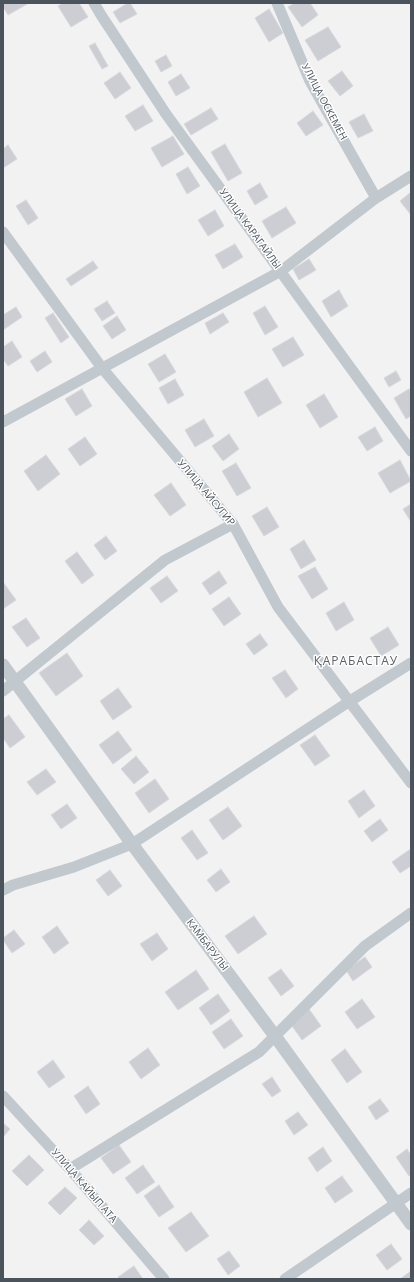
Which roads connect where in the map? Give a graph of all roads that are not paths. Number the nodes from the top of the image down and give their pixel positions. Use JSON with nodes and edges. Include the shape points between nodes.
{"nodes":[{"id":1,"x":94,"y":3,"type":"edge"},
{"id":2,"x":277,"y":3,"type":"edge"},
{"id":3,"x":411,"y":176,"type":"edge"},
{"id":4,"x":376,"y":198,"type":"junction"},
{"id":5,"x":3,"y":232,"type":"edge"},
{"id":6,"x":281,"y":270,"type":"junction"},
{"id":7,"x":102,"y":368,"type":"junction"},
{"id":8,"x":3,"y":422,"type":"edge"},
{"id":9,"x":411,"y":451,"type":"edge"},
{"id":10,"x":233,"y":524,"type":"junction"},
{"id":11,"x":411,"y":663,"type":"edge"},
{"id":12,"x":3,"y":665,"type":"edge"},
{"id":13,"x":16,"y":682,"type":"junction"},
{"id":14,"x":3,"y":691,"type":"edge"},
{"id":15,"x":350,"y":701,"type":"junction"},
{"id":16,"x":411,"y":783,"type":"edge"},
{"id":17,"x":132,"y":844,"type":"junction"},
{"id":18,"x":3,"y":890,"type":"edge"},
{"id":19,"x":411,"y":912,"type":"edge"},
{"id":20,"x":275,"y":1036,"type":"junction"},
{"id":21,"x":3,"y":1096,"type":"edge"},
{"id":22,"x":70,"y":1169,"type":"junction"},
{"id":23,"x":411,"y":1193,"type":"edge"},
{"id":24,"x":396,"y":1204,"type":"junction"},
{"id":25,"x":411,"y":1224,"type":"edge"},
{"id":26,"x":164,"y":1279,"type":"edge"},
{"id":27,"x":285,"y":1279,"type":"edge"}],
"edges":[{"from":1,"to":6,"type":"street","name":"УЛИЦА КАРАГАЙЛЫ","via":[[166,114]]},
{"from":2,"to":4,"type":"street","name":"УЛИЦА ОСКЕМЕН","via":[[310,81]]},
{"from":3,"to":4,"type":"street"},
{"from":4,"to":6,"type":"street"},
{"from":5,"to":7,"type":"street","name":"УЛИЦА АЙСУГИР"},
{"from":6,"to":7,"type":"street"},
{"from":6,"to":9,"type":"street","name":"УЛИЦА КАРАГАЙЛЫ"},
{"from":7,"to":8,"type":"street"},
{"from":7,"to":10,"type":"street","name":"УЛИЦА АЙСУГИР"},
{"from":10,"to":13,"type":"street","via":[[165,560]]},
{"from":10,"to":15,"type":"street","name":"УЛИЦА АЙСУГИР","via":[[278,607]]},
{"from":11,"to":15,"type":"street"},
{"from":12,"to":13,"type":"street","name":"КАМБАРУЛЫ"},
{"from":13,"to":14,"type":"street"},
{"from":13,"to":17,"type":"street","name":"КАМБАРУЛЫ"},
{"from":15,"to":16,"type":"street","name":"УЛИЦА АЙСУГИР"},
{"from":15,"to":17,"type":"street"},
{"from":17,"to":18,"type":"street","via":[[74,867]]},
{"from":17,"to":20,"type":"street","name":"КАМБАРУЛЫ"},
{"from":19,"to":20,"type":"street","via":[[366,946]]},
{"from":20,"to":22,"type":"street","via":[[259,1052]]},
{"from":20,"to":24,"type":"street","name":"КАМБАРУЛЫ"},
{"from":21,"to":22,"type":"street","name":"УЛИЦА КАЙЫП АТА"},
{"from":22,"to":26,"type":"street","name":"УЛИЦА КАЙЫП АТА"},
{"from":23,"to":24,"type":"street"},
{"from":24,"to":25,"type":"street","name":"КАМБАРУЛЫ"},
{"from":24,"to":27,"type":"street"}]}
